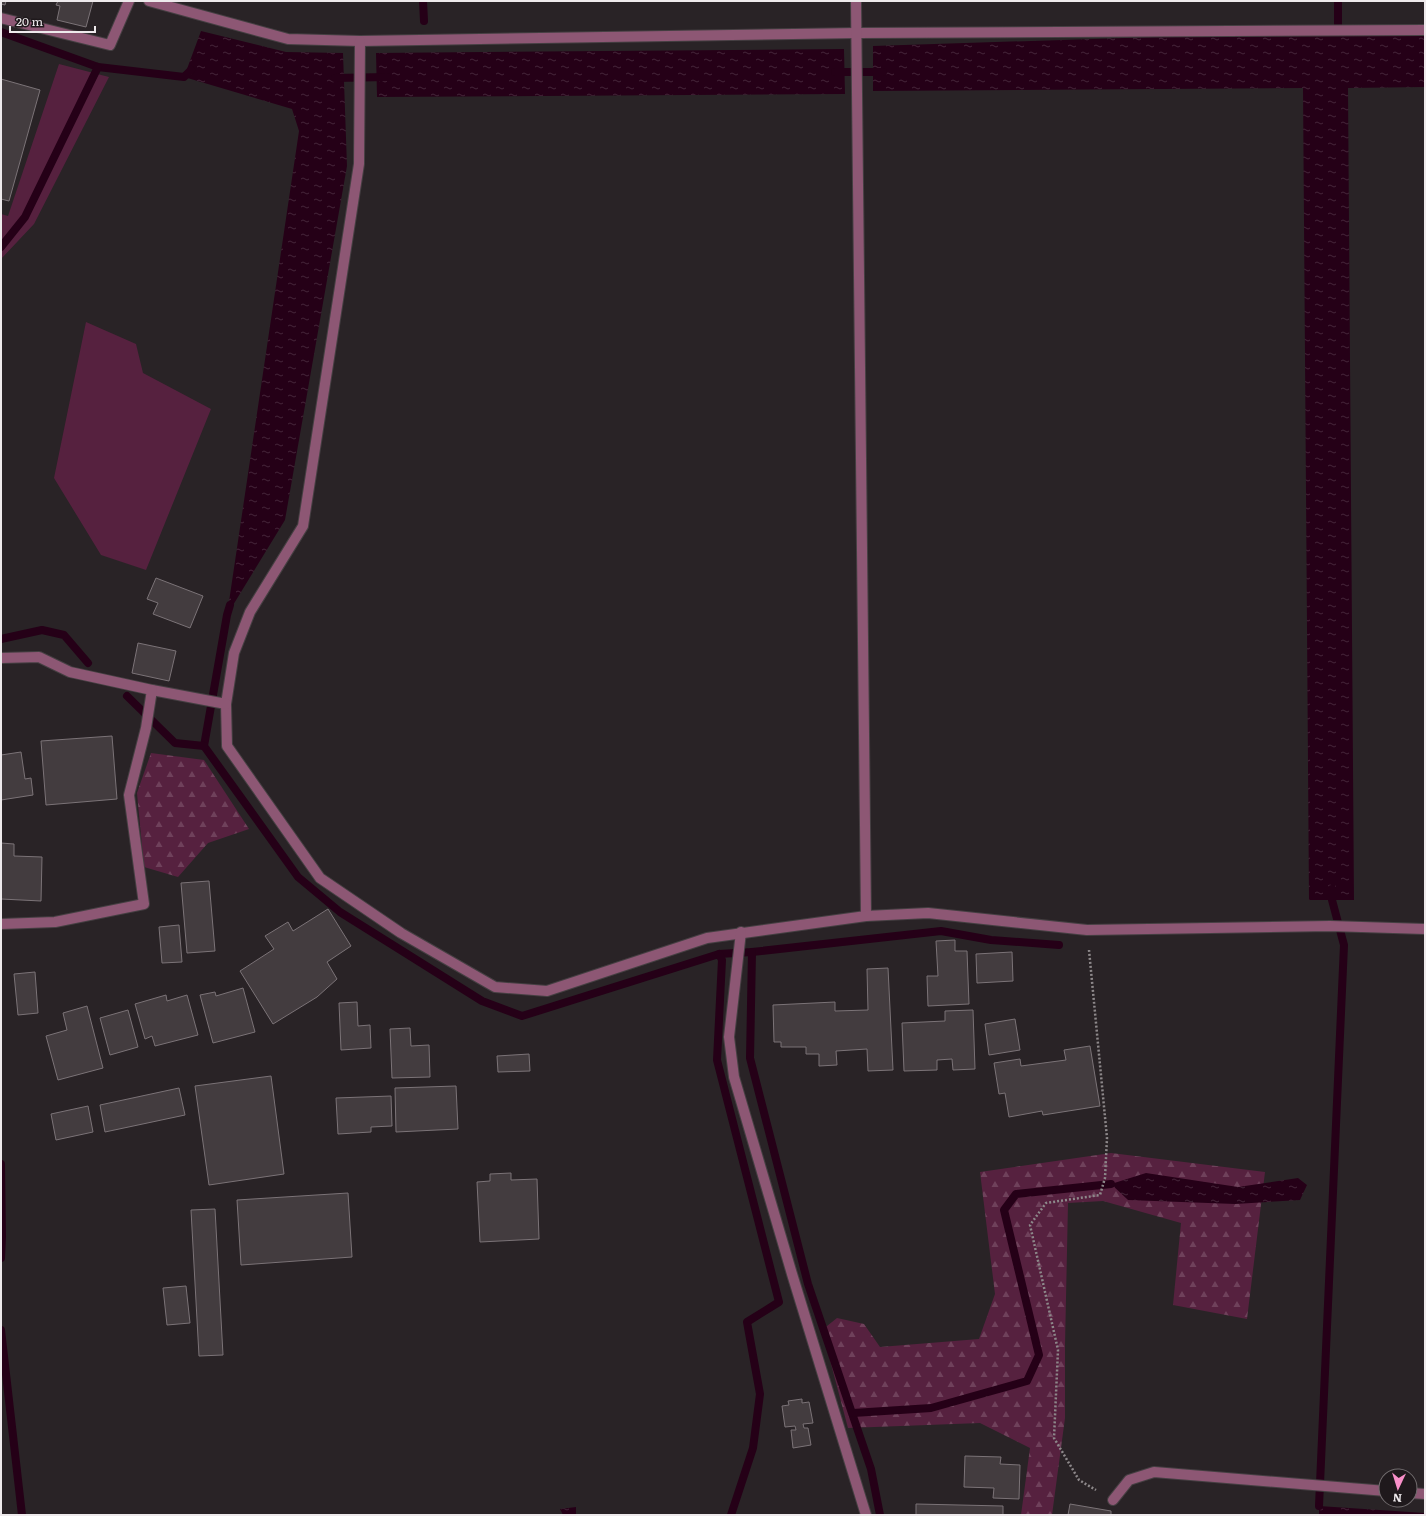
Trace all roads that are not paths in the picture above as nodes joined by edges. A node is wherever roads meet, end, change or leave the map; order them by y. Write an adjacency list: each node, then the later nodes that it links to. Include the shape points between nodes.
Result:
1 (129, 1): 4 (street, via 110,46)
2 (149, 1): 7 (street, via 288,39)
3 (856, 1): 6 (street)
4 (1, 18)
5 (1425, 30): 6 (street)
6 (857, 33): 7 (street); 11 (street)
7 (360, 41): 10 (street, via 359,164 303,526 250,612 234,653)
8 (1, 658): 9 (street, via 39,657 70,672)
9 (152, 690): 10 (street); 12 (street, via 146,728 129,795 144,904 55,922)
10 (226, 704): 14 (street, via 227,746 320,878 401,933 495,987 548,991 707,938)
11 (866, 916): 13 (street, via 928,914 1087,930 1330,926); 14 (street)
12 (1, 924)
13 (1425, 929)
14 (742, 932): 17 (street, via 729,1037 734,1077)
15 (1378, 1490): 16 (street, via 1154,1472 1130,1480)
16 (1113, 1500)
17 (866, 1515)

